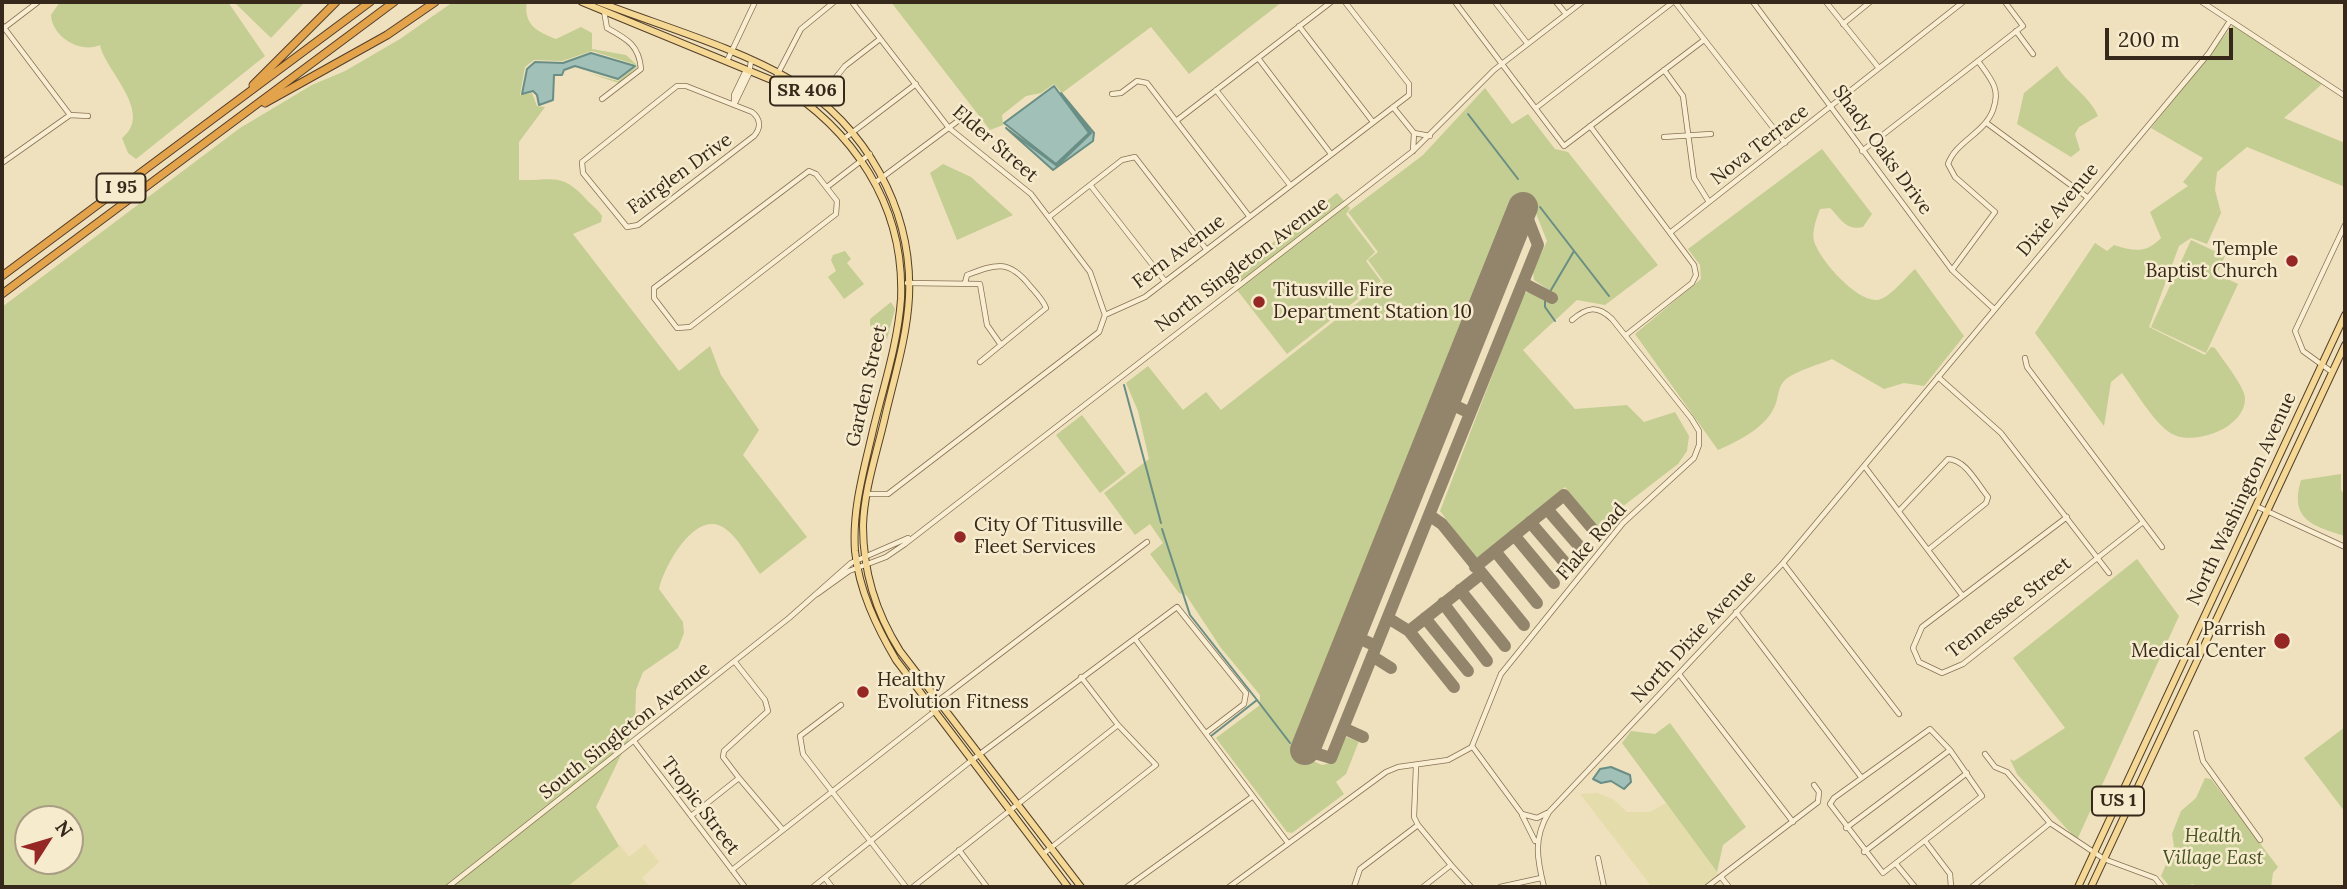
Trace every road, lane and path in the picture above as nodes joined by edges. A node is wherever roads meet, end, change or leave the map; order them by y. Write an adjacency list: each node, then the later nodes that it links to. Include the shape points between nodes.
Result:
1 (38, 2): 29 (street)
2 (335, 2): 49 (highway)
3 (370, 2): 49 (highway, I 95)
4 (394, 2): 60 (highway, I 95)
5 (435, 2): 60 (highway, via 387,36)
6 (582, 2): 24 (main road, Garden Street / SR 406)
7 (599, 2): 34 (main road, Garden Street / SR 406)
8 (755, 2): 34 (street)
9 (834, 2): 43 (street, via 801,29)
10 (852, 2): 31 (street, Elder Street)
11 (1331, 2): 28 (street)
12 (1345, 2): 55 (street, Fern Avenue, via 1409,84 1409,94)
13 (1455, 2): 39 (street)
14 (1495, 2): 33 (street)
15 (1556, 2): 25 (street)
16 (1582, 2): 25 (street, North Singleton Avenue)
17 (1674, 2): 32 (street); 56 (street)
18 (1753, 2): 54 (street, Shady Oaks Drive)
19 (1826, 2): 27 (street)
20 (1870, 2): 27 (street)
21 (1963, 2): 41 (street, Nova Terrace)
22 (2202, 2): 26 (street)
23 (2006, 4): 30 (street, via 2023,26)
24 (604, 10): 37 (main road, Garden Street / SR 406); 50 (street, via 607,28 632,43 640,54 641,69)
25 (1566, 14): 33 (street, North Singleton Avenue)
26 (2230, 21): 48 (street); 85 (street, Dixie Avenue, via 2209,53)
27 (1843, 23): 41 (street)
28 (1299, 26): 36 (street); 62 (street)
29 (3, 27): 58 (street)
30 (2016, 31): 35 (street); 38 (street)
31 (880, 39): 45 (street, Elder Street); 51 (street, via 845,66)
32 (1704, 40): 42 (street); 73 (street)
33 (1527, 43): 39 (street, North Singleton Avenue)
34 (730, 52): 37 (street); 40 (main road, Garden Street / SR 406)
35 (2033, 54)
36 (1258, 58): 46 (street); 77 (street)
37 (727, 61): 40 (main road, Garden Street / SR 406)
38 (1978, 61): 63 (street, via 1996,86); 75 (street)
39 (1503, 63): 56 (street); 69 (street, North Singleton Avenue)
40 (749, 65): 43 (main road, Garden Street / SR 406); 44 (main road, Garden Street / SR 406); 52 (street, Fairglen Drive)
41 (1878, 67): 54 (street, Nova Terrace)
42 (1664, 70): 64 (street); 70 (street, via 1683,96)
43 (778, 74): 44 (street); 51 (main road, Garden Street / SR 406)
44 (774, 81): 53 (main road, Garden Street / SR 406)
45 (916, 83): 65 (street, Elder Street); 66 (street)
46 (1216, 90): 61 (street); 82 (street)
47 (1112, 94): 61 (street, via 1137,81 1147,83)
48 (2345, 96)
49 (240, 99): 93 (highway, I 95)
50 (602, 99)
51 (818, 99): 53 (street); 66 (main road, Garden Street / SR 406)
52 (734, 104): 52 (street, Fairglen Drive, via 677,86 584,157 583,173 621,223 638,225 757,133 756,114)
53 (813, 106): 72 (main road, Garden Street / SR 406)
54 (1829, 106): 73 (street, Nova Terrace); 75 (street, Shady Oaks Drive)
55 (1393, 107): 62 (street, Fern Avenue); 67 (street)
56 (1536, 108): 64 (street, via 1564,146)
57 (971, 112): 65 (street)
58 (70, 115): 59 (street); 79 (street)
59 (88, 116)
60 (234, 121): 97 (highway, I 95)
61 (1176, 121): 88 (street)
62 (1373, 122): 77 (street, Fern Avenue)
63 (1988, 124): 85 (street); 92 (street, via 1952,153 1948,164 1955,177 1995,212)
64 (1590, 126): 90 (street)
65 (949, 128): 80 (street); 87 (street, Elder Street, via 1031,194)
66 (852, 132): 72 (street); 76 (main road, Garden Street / SR 406)
67 (1414, 133): 69 (street); 74 (street)
68 (1711, 134): 70 (street)
69 (1430, 136): 74 (street, North Singleton Avenue)
70 (1687, 136): 71 (street); 86 (street, via 1694,178)
71 (1664, 137)
72 (845, 138): 78 (main road, Garden Street / SR 406)
73 (1785, 143): 86 (street, Nova Terrace)
74 (1413, 151): 122 (street, North Singleton Avenue)
75 (1862, 151): 92 (street, Shady Oaks Drive)
76 (870, 154): 78 (street); 80 (main road, Garden Street / SR 406)
77 (1331, 154): 82 (street, Fern Avenue)
78 (863, 159): 81 (main road, Garden Street / SR 406); 84 (street)
79 (2, 163)
80 (883, 177): 81 (street); 95 (main road, Garden Street / SR 406, via 905,242)
81 (876, 182): 95 (main road, Garden Street / SR 406, via 898,246)
82 (1290, 185): 88 (street, Fern Avenue)
83 (1091, 186): 87 (street); 91 (street, via 1122,160 1135,157); 94 (street)
84 (827, 187): 84 (street, via 813,172 804,172 656,285 654,298 677,328 690,327 836,214 839,204)
85 (2087, 197): 98 (street, Dixie Avenue)
86 (1709, 202): 90 (street, Nova Terrace)
87 (1049, 216): 100 (street, Elder Street, via 1090,272)
88 (1249, 216): 91 (street, Fern Avenue)
89 (2345, 225): 107 (street, via 2295,331 2303,351)
90 (1671, 232): 102 (street, via 1696,275)
91 (1206, 249): 94 (street, Fern Avenue)
92 (1952, 270): 98 (street, Shady Oaks Drive)
93 (2, 276)
94 (1165, 281): 100 (street, Fern Avenue, via 1145,297)
95 (904, 283): 96 (street); 110 (main road, Garden Street / SR 406); 113 (main road, Garden Street / SR 406, via 905,326)
96 (965, 283): 103 (street, via 979,284 987,325); 103 (street, via 967,275 995,265 1007,267 1021,273 1046,305 1045,312)
97 (2, 294)
98 (1994, 309): 109 (street, Dixie Avenue)
99 (2345, 314): 107 (main road, North Washington Avenue / US 1)
100 (1105, 315): 116 (street, via 1099,332 888,494)
101 (1572, 320): 102 (street, Flake Road, via 1583,310 1601,309)
102 (1626, 335): 149 (street, Flake Road, via 1691,418 1699,432 1699,445 1688,467 1623,523 1501,674)
103 (1001, 345): 106 (street)
104 (2345, 345): 108 (main road, North Washington Avenue / US 1)
105 (2025, 358): 121 (street, via 2027,367)
106 (980, 362)
107 (2322, 365): 108 (street); 117 (main road, North Washington Avenue / US 1)
108 (2332, 372): 119 (main road, North Washington Avenue / US 1)
109 (1938, 377): 112 (street, Dixie Avenue); 120 (street, via 2001,433)
110 (881, 394): 111 (main road, Garden Street / SR 406); 113 (main road)
111 (877, 414): 114 (main road); 129 (main road, Garden Street / SR 406, via 855,516)
112 (1905, 416): 115 (street, North Dixie Avenue)
113 (885, 417): 114 (main road, Garden Street / SR 406)
114 (880, 438): 116 (main road, Garden Street / SR 406)
115 (1865, 467): 118 (street); 130 (street, North Dixie Avenue)
116 (868, 494): 127 (main road, Garden Street / SR 406)
117 (2256, 506): 119 (street); 143 (main road, North Washington Avenue / US 1)
118 (1899, 511): 126 (street); 126 (street, via 1948,459 1964,465 1988,497)
119 (2267, 511): 125 (street); 144 (main road, North Washington Avenue / US 1)
120 (2067, 517): 128 (street); 133 (street)
121 (2143, 522): 124 (street); 128 (street, Tennessee Street)
122 (908, 538): 127 (street, North Singleton Avenue); 131 (street, North Singleton Avenue, via 886,557)
123 (1147, 542): 139 (street)
124 (2162, 547)
125 (2345, 547)
126 (1928, 550): 133 (street)
127 (865, 556): 129 (street, North Singleton Avenue); 131 (main road, Garden Street / SR 406)
128 (2097, 557): 132 (street); 133 (street, Tennessee Street, via 1942,673 1919,662 1913,648 1922,626)
129 (857, 563): 131 (street, South Singleton Avenue); 136 (street, South Singleton Avenue, via 838,572); 141 (main road, Garden Street / SR 406, via 880,632)
130 (1783, 563): 134 (street, North Dixie Avenue); 142 (street)
131 (866, 565): 139 (main road, Garden Street / SR 406, via 887,631)
132 (2109, 573)
133 (1962, 595)
134 (1735, 612): 137 (street, North Dixie Avenue); 156 (street)
135 (1135, 639): 138 (street); 146 (street); 146 (street, via 1177,607 1246,693 1247,699)
136 (735, 662): 148 (street, South Singleton Avenue); 157 (street, via 768,706 765,715 724,751 723,757)
137 (1679, 674): 163 (street, North Dixie Avenue); 166 (street)
138 (1081, 677): 145 (street); 152 (street)
139 (938, 701): 141 (street); 152 (main road, Garden Street / SR 406)
140 (841, 705): 159 (street, via 800,736 803,754)
141 (935, 710): 153 (main road, Garden Street / SR 406); 159 (street)
142 (1899, 714)
143 (2158, 715): 144 (main road); 179 (main road, North Washington Avenue / US 1)
144 (2169, 721): 182 (main road, North Washington Avenue / US 1)
145 (1118, 725): 161 (street); 175 (street, via 1156,765)
146 (1206, 733): 160 (street)
147 (2196, 733): 171 (street, via 2203,761)
148 (634, 741): 165 (street, Tropic Street); 190 (street, South Singleton Avenue)
149 (1472, 746): 154 (street, via 1448,760); 164 (street)
150 (1950, 750): 155 (street); 156 (street, via 1930,729); 169 (street)
151 (1985, 754): 167 (street, via 1995,767 2007,772)
152 (979, 755): 153 (street); 161 (main road, Garden Street / SR 406)
153 (972, 760): 162 (main road, Garden Street / SR 406); 172 (street)
154 (1416, 766): 168 (street, via 1414,817); 174 (street, via 1386,772)
155 (1967, 773): 173 (street, via 1982,796); 178 (street)
156 (1861, 777): 169 (street, via 1830,804)
157 (739, 778): 165 (street); 170 (street)
158 (1814, 785): 166 (street, via 1818,802)
159 (832, 791): 170 (street); 172 (street)
160 (1252, 797): 174 (street); 199 (street)
161 (1017, 803): 162 (street); 175 (main road, Garden Street / SR 406)
162 (1010, 810): 176 (street); 180 (main road, Garden Street / SR 406)
163 (1549, 812): 164 (street, via 1537,818); 177 (street, North Dixie Avenue)
164 (1521, 814): 177 (street, via 1532,830)
165 (691, 816): 185 (street, Tropic Street)
166 (1793, 822): 186 (street)
167 (2050, 823): 179 (street); 211 (street)
168 (1418, 825): 184 (street); 201 (street, via 1360,869)
169 (1846, 828): 178 (street)
170 (783, 830): 185 (street)
171 (2260, 840)
172 (870, 841): 187 (street); 194 (street)
173 (1925, 841): 183 (street); 210 (street, via 1950,874)
174 (1288, 843): 200 (street)
175 (1051, 848): 180 (street); 189 (main road, Garden Street / SR 406)
176 (959, 850): 195 (street); 196 (street)
177 (1536, 850): 188 (street, North Dixie Avenue)
178 (1864, 852): 183 (street, via 1883,873)
179 (2094, 852): 182 (street); 212 (main road, North Washington Avenue / US 1)
180 (1043, 854): 197 (main road, Garden Street / SR 406)
181 (1598, 858): 206 (street)
182 (2104, 859): 213 (main road, North Washington Avenue / US 1); 214 (street, via 2155,878)
183 (1896, 864): 209 (street)
184 (1451, 865): 202 (street); 203 (street)
185 (732, 870): 191 (street, Tropic Street)
186 (1721, 877): 207 (street); 208 (street)
187 (825, 878): 192 (street); 193 (street)
188 (1541, 878): 204 (street); 205 (street, North Dixie Avenue)
189 (1076, 880): 197 (street); 198 (main road, Garden Street / SR 406)
190 (448, 887)
191 (745, 887)
192 (813, 887)
193 (832, 887)
194 (906, 887)
195 (913, 887)
196 (987, 887)
197 (1067, 887)
198 (1081, 887)
199 (1127, 887)
200 (1229, 887)
201 (1354, 887)
202 (1423, 887)
203 (1471, 887)
204 (1500, 887)
205 (1544, 887)
206 (1604, 887)
207 (1707, 887)
208 (1729, 887)
209 (1915, 887)
210 (1951, 887)
211 (1972, 887)
212 (2078, 887)
213 (2091, 887)
214 (2162, 887)

